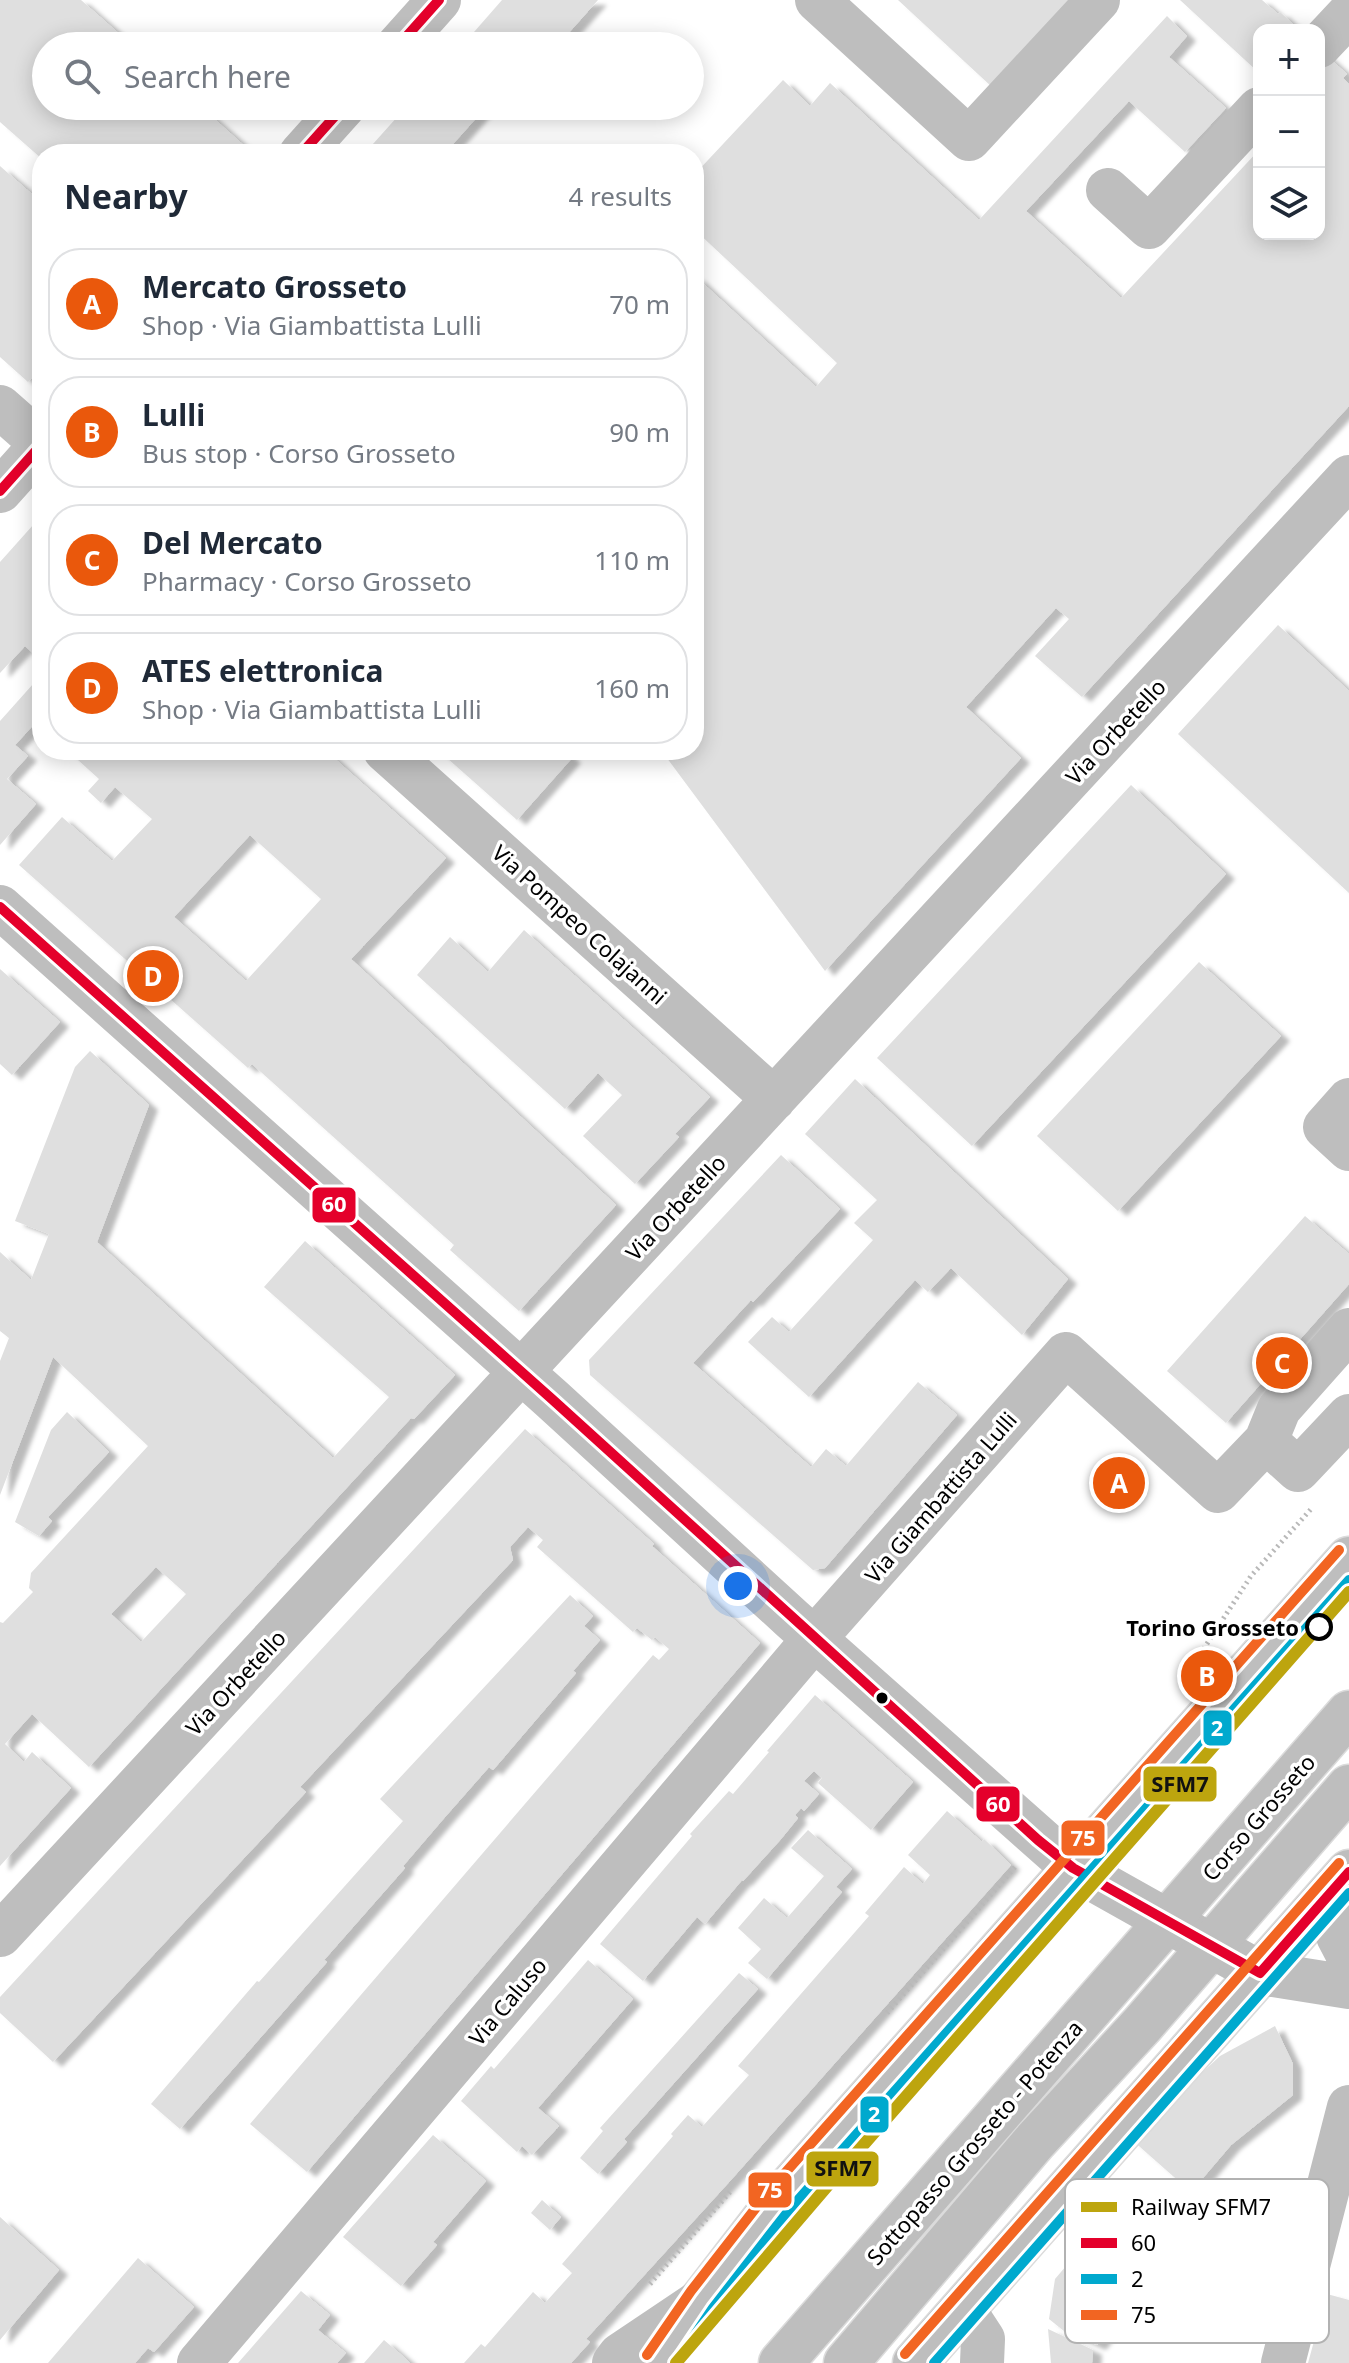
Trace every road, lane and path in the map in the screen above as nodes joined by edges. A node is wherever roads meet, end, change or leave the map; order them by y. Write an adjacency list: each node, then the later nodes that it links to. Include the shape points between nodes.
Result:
1 (439, 0): 4 (street)
2 (817, 0): 3 (street, via 969,139)
3 (1098, 0)
4 (410, 32)
5 (1253, 115): 8 (street, via 1149,227)
6 (331, 120): 7 (street)
7 (310, 144)
8 (1108, 190)
9 (0, 407): 10 (street)
10 (32, 435)
11 (32, 455): 13 (street)
12 (1349, 477): 16 (street, Via Orbetello)
13 (0, 491)
14 (396, 760): 16 (street, Via Pompeo Colajanni)
15 (0, 907): 20 (street)
16 (774, 1099): 20 (street, Via Orbetello)
17 (1349, 1100): 18 (street, via 1325,1127)
18 (1349, 1149)
19 (1349, 1330): 22 (street, via 1279,1409)
20 (522, 1372): 25 (street); 32 (street, Via Orbetello)
21 (1349, 1416): 22 (street, via 1298,1470)
22 (1266, 1441): 25 (street, Via Giambattista Lulli, via 1218,1491 1066,1354)
23 (1313, 1507): 26 (path, via 1251,1576)
24 (1349, 1559): 29 (street)
25 (814, 1639): 29 (street); 44 (street, Via Caluso)
26 (1181, 1685)
27 (1349, 1713): 31 (street, Corso Grosseto)
28 (1349, 1787): 33 (street)
29 (1073, 1868): 31 (street); 41 (street, via 779,2200)
30 (1337, 1885): 34 (street, via 1338,1936); 35 (street)
31 (1167, 1921): 33 (street); 47 (street, Sottopasso Grosseto - Potenza)
32 (0, 1935)
33 (1211, 1945): 35 (street); 48 (street, Sottopasso Grosseto - Potenza)
34 (1349, 1957)
35 (1260, 1973): 36 (street); 38 (street)
36 (1349, 1987)
37 (1349, 2107): 39 (street)
38 (1079, 2179)
39 (1329, 2185)
40 (1065, 2195): 42 (street)
41 (702, 2300): 45 (street); 46 (street)
42 (964, 2310): 49 (street); 50 (street, via 983,2339)
43 (1288, 2343): 51 (street)
44 (199, 2363)
45 (614, 2363)
46 (659, 2363)
47 (781, 2363)
48 (846, 2363)
49 (915, 2363)
50 (982, 2363)
51 (1283, 2363)

